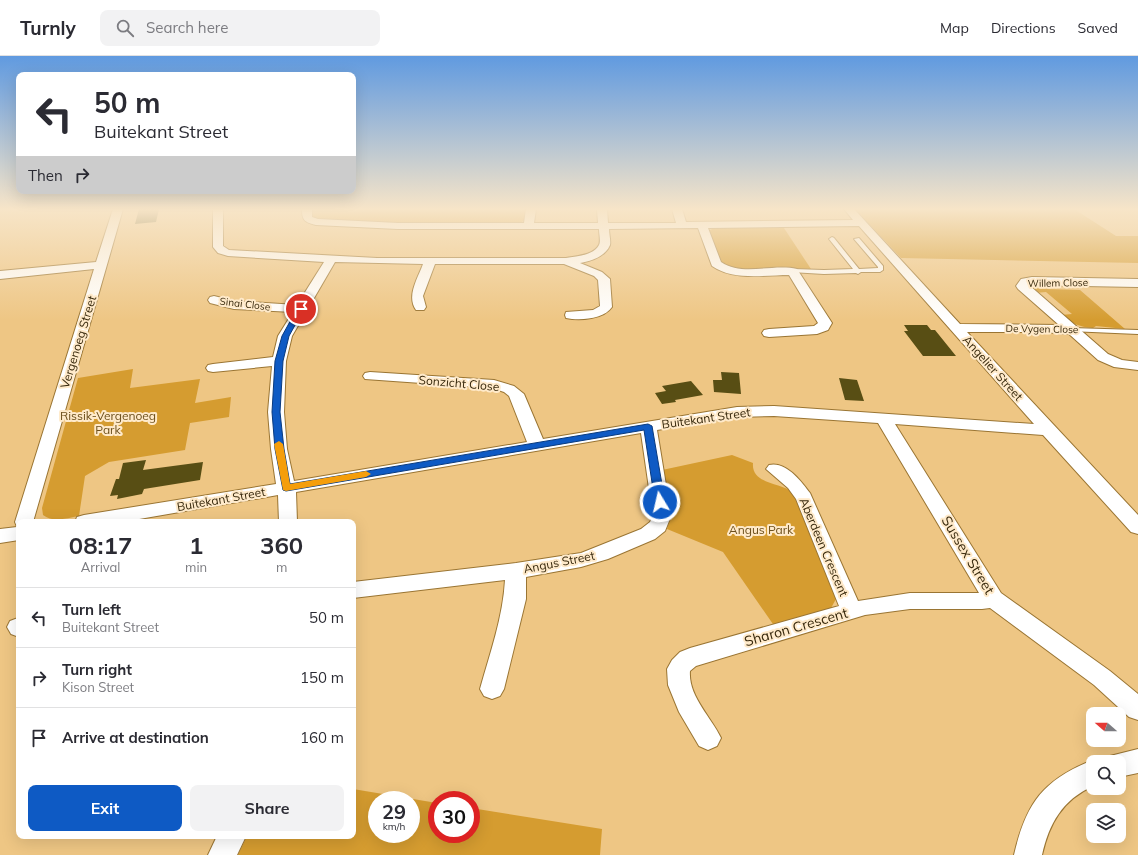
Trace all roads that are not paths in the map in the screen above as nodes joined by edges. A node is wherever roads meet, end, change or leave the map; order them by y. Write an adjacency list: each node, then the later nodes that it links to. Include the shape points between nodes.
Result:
1 (107, 246): 11 (street, Vergenoeg Street)
2 (218, 246): 8 (street, via 225,252 237,254)
3 (604, 246): 9 (street, via 589,257)
4 (709, 246): 12 (street, via 720,268 732,271)
5 (838, 246): 13 (lane)
6 (863, 246): 13 (lane, via 881,268 874,272)
7 (883, 246): 20 (street, Angelier Street)
8 (331, 259): 10 (street); 18 (street)
9 (566, 261): 10 (street); 19 (street, via 604,280 604,310 598,313)
10 (430, 262): 17 (street, via 417,296)
11 (101, 265): 14 (street); 34 (street, Vergenoeg Street)
12 (793, 271): 13 (lane); 23 (street, via 824,325 812,331)
13 (858, 272)
14 (0, 275)
15 (1138, 283): 21 (street, Willem Close, via 1023,283 1024,289)
16 (214, 300): 18 (street, Sinai Close, via 234,305)
17 (420, 307)
18 (301, 309): 24 (street, via 285,336)
19 (571, 315)
20 (957, 328): 21 (street, De Vygen Close); 30 (street, Angelier Street)
21 (1070, 330): 22 (lane, De Vygen Close); 25 (street, via 1103,358 1119,364)
22 (1138, 332)
23 (769, 333)
24 (279, 361): 26 (street); 33 (street, via 276,412)
25 (1138, 366)
26 (213, 368)
27 (370, 376): 31 (street, Sonzicht Close, via 494,384 504,387 516,394)
28 (884, 419): 29 (street, Buitekant Street, via 748,411); 30 (street, Buitekant Street); 42 (street, Sussex Street)
29 (648, 426): 31 (street, Buitekant Street); 40 (street, Angus Street, via 662,516 654,531 591,557)
30 (1048, 430): 37 (street, Angelier Street)
31 (537, 444): 33 (street, Buitekant Street)
32 (775, 469): 43 (street, Aberdeen Crescent, via 794,484 804,497)
33 (286, 488): 35 (street, Buitekant Street); 36 (street)
34 (25, 519)
35 (102, 519)
36 (288, 519)
37 (1138, 527)
38 (16, 533): 39 (street)
39 (0, 536)
40 (516, 571): 41 (street, Angus Street); 44 (street, via 514,606)
41 (356, 590)
42 (994, 599): 43 (street, Sharon Crescent, via 910,601 880,604); 45 (street, Sussex Street, via 1102,678)
43 (852, 611): 46 (street, Sharon Crescent, via 690,658 683,663 678,677 683,694)
44 (492, 689)
45 (1138, 709)
46 (708, 738)
47 (1138, 761): 48 (street)
48 (1126, 764)
49 (1086, 775): 52 (street, via 1066,786 1052,799 1035,826)
50 (230, 839): 51 (street)
51 (222, 855)
52 (1028, 855)

